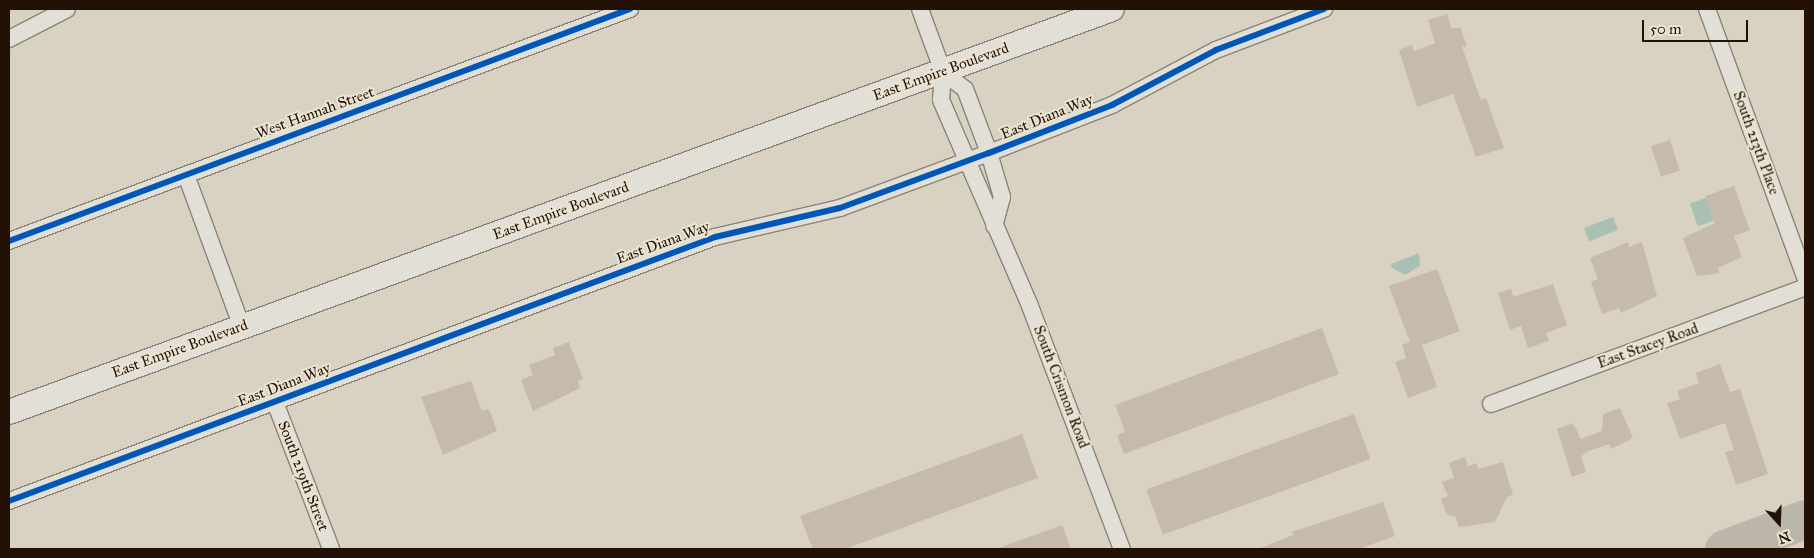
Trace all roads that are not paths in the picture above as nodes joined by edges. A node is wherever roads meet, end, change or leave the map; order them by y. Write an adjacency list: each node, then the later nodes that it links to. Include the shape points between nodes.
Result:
1 (67, 9): 7 (street)
2 (630, 9): 11 (street, West Hannah Street)
3 (920, 9): 8 (street)
4 (1112, 9): 8 (street, East Empire Boulevard)
5 (1324, 9): 9 (street, East Diana Way, via 1216,50 1103,109)
6 (1707, 9): 14 (street, South 213th Place)
7 (9, 39)
8 (943, 72): 9 (street, via 965,89); 10 (street, South Crismon Road, via 941,100); 16 (street, East Empire Boulevard)
9 (989, 153): 10 (street, East Diana Way); 12 (street, via 1002,197)
10 (966, 162): 12 (street, South Crismon Road); 17 (street, East Diana Way, via 840,208 715,237)
11 (186, 175): 13 (street, West Hannah Street); 16 (street)
12 (994, 226): 22 (street, South Crismon Road, via 1030,306)
13 (9, 241)
14 (1805, 277)
15 (1805, 287): 18 (street, East Stacey Road)
16 (242, 327): 19 (street, East Empire Boulevard)
17 (275, 402): 20 (street, East Diana Way); 21 (street, South 219th Street)
18 (1491, 404)
19 (9, 412)
20 (9, 501)
21 (331, 549)
22 (1122, 549)

